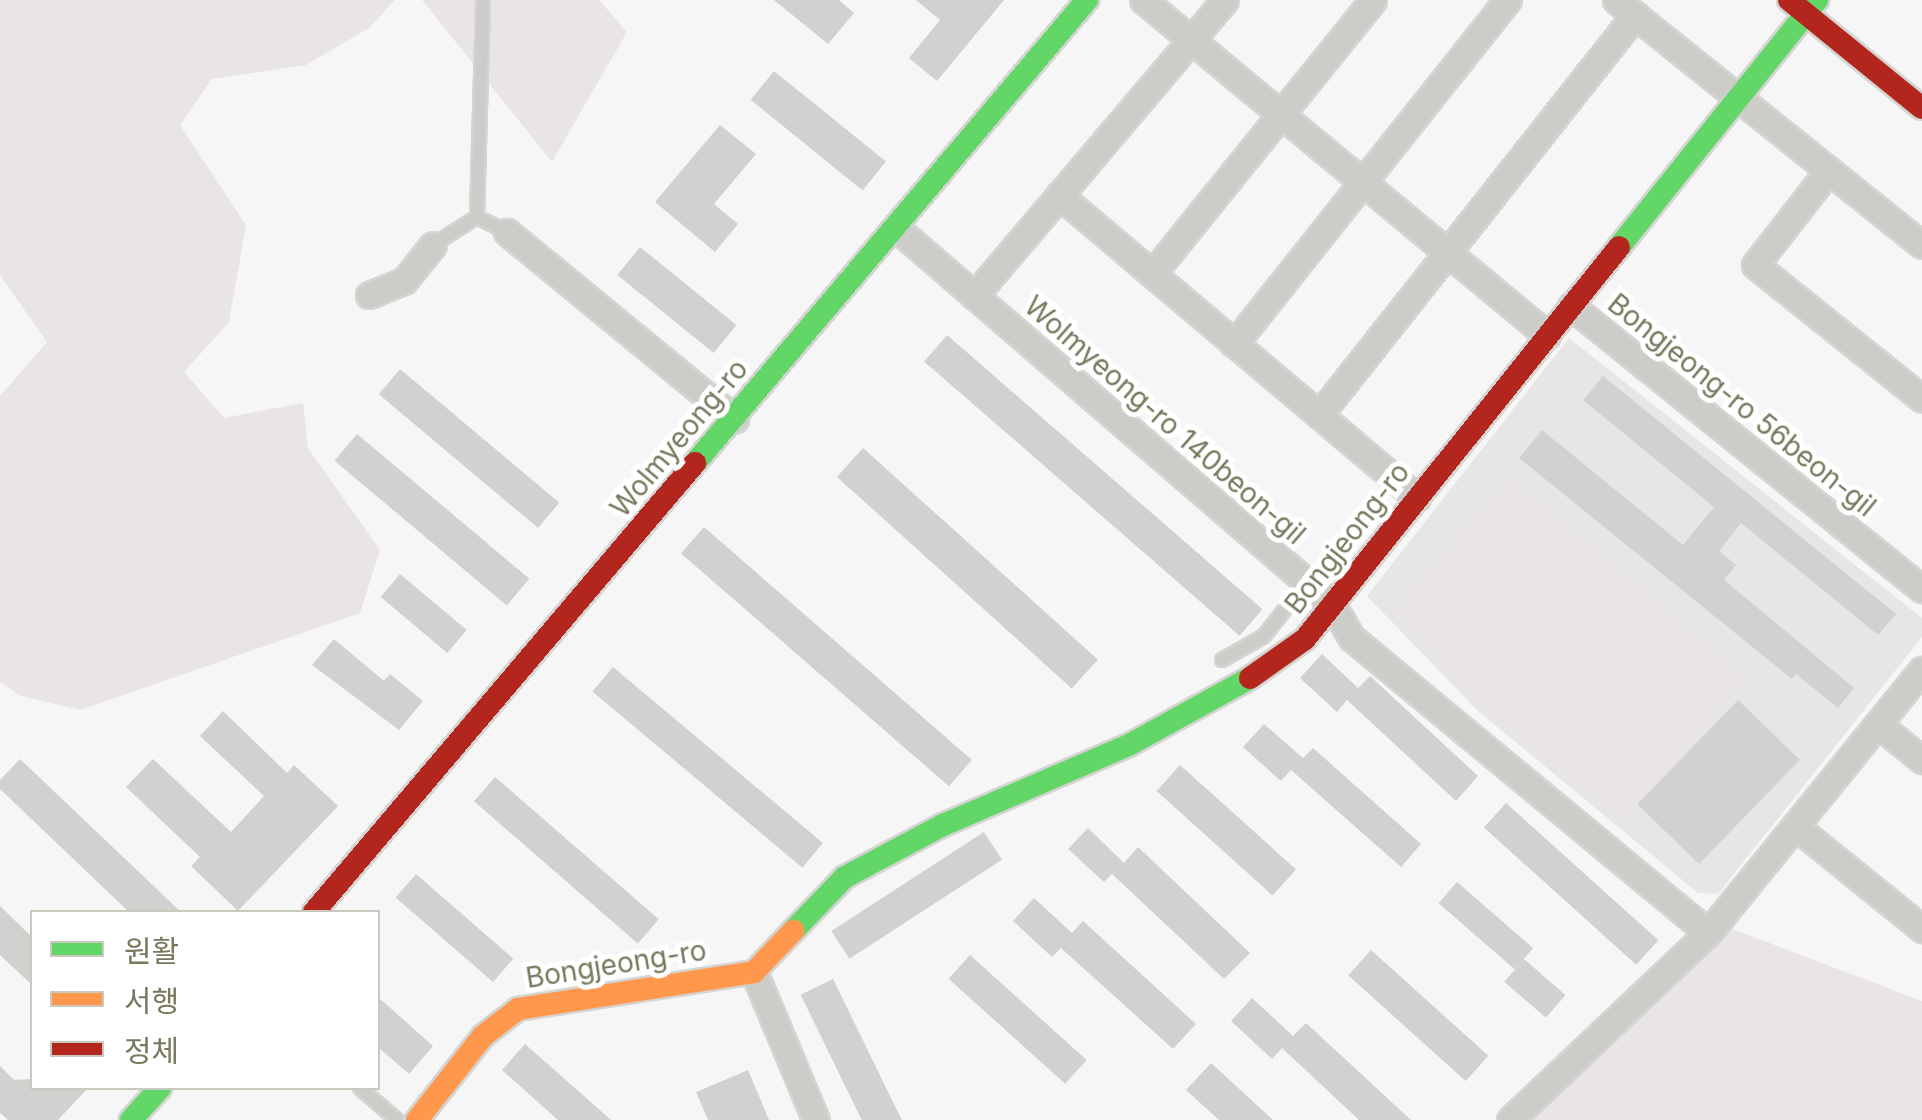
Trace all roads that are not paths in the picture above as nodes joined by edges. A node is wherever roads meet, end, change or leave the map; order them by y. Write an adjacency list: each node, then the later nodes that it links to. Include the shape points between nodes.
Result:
1 (482, 0): 16 (lane)
2 (1087, 0): 17 (street, Wolmyeong-ro)
3 (1143, 0): 9 (street)
4 (1225, 0): 9 (street)
5 (1508, 0): 14 (street)
6 (1804, 5): 10 (street, Bongjeong-ro); 11 (street)
7 (1367, 7): 12 (street)
8 (1625, 8): 10 (street); 21 (street, via 1530,148)
9 (1192, 40): 12 (street); 15 (street)
10 (1737, 97): 13 (street); 25 (street, Bongjeong-ro)
11 (1922, 108)
12 (1282, 115): 14 (street); 22 (street)
13 (1829, 170): 20 (street); 28 (street, via 1755,265)
14 (1363, 182): 21 (street); 27 (street)
15 (1059, 196): 22 (street); 24 (street)
16 (476, 217): 18 (lane); 19 (lane)
17 (896, 228): 24 (street, Wolmyeong-ro 140beon-gil); 30 (street, Wolmyeong-ro)
18 (507, 232): 30 (street)
19 (433, 245): 23 (street, via 404,281)
20 (1922, 245)
21 (1448, 252): 26 (street); 29 (street)
22 (1152, 274): 27 (street)
23 (370, 294)
24 (974, 296): 34 (street, Wolmyeong-ro 140beon-gil)
25 (1570, 306): 26 (street, Bongjeong-ro); 32 (street, Bongjeong-ro 56beon-gil)
26 (1547, 335): 31 (street, Bongjeong-ro)
27 (1234, 344): 29 (street)
28 (1922, 400)
29 (1318, 416): 31 (street)
30 (735, 419): 40 (street, Wolmyeong-ro)
31 (1417, 498): 34 (street, Bongjeong-ro)
32 (1922, 590)
33 (1292, 599): 35 (lane, via 1264,636)
34 (1332, 604): 42 (street, Wolmyeong-ro 140beon-gil, via 1352,638); 43 (street, Bongjeong-ro, via 1305,639 1239,685 1129,746 944,825 845,877)
35 (1222, 660)
36 (1922, 670): 37 (street)
37 (1878, 724): 38 (street); 39 (street)
38 (1922, 760)
39 (1795, 826): 41 (street); 42 (street)
40 (316, 910)
41 (1922, 928)
42 (1708, 933): 50 (street)
43 (754, 972): 48 (street, Bongjeong-ro, via 518,1009 484,1036); 49 (street)
44 (158, 1090): 46 (street)
45 (362, 1090): 47 (lane)
46 (131, 1120)
47 (398, 1120)
48 (417, 1120)
49 (816, 1120)
50 (1510, 1120)

